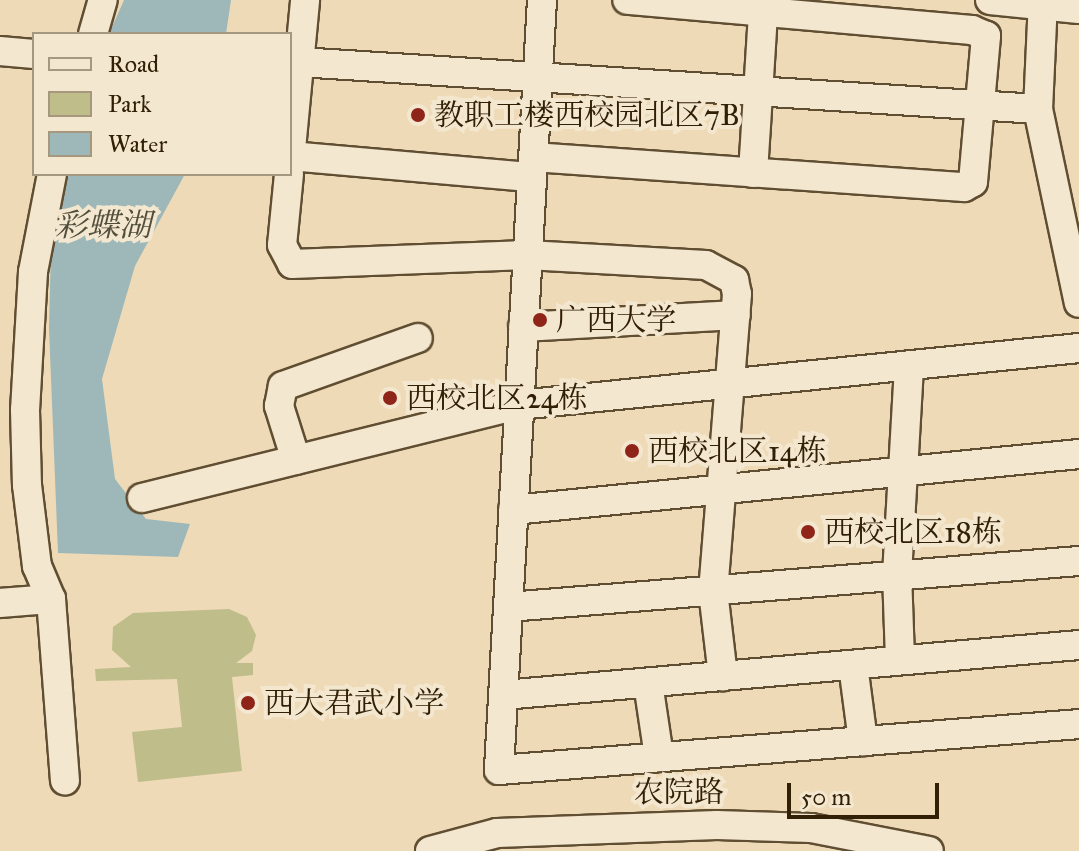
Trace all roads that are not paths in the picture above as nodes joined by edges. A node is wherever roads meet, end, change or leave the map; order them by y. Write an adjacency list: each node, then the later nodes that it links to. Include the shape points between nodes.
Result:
1 (103, 0): 9 (street)
2 (305, 0): 12 (street)
3 (542, 0): 13 (street)
4 (627, 0): 7 (street)
5 (990, 0): 6 (street)
6 (1042, 2): 8 (street); 16 (street)
7 (763, 6): 14 (street); 15 (street, via 986,36)
8 (1079, 9)
9 (94, 32)
10 (0, 51): 11 (street)
11 (32, 54)
12 (299, 62): 13 (street); 17 (street)
13 (537, 77): 14 (street); 19 (street)
14 (758, 91): 15 (street); 20 (street)
15 (982, 106): 16 (street); 20 (street, via 976,172 964,187)
16 (1038, 109): 24 (street)
17 (292, 137)
18 (292, 158): 19 (street)
19 (532, 167): 20 (street); 23 (street)
20 (753, 173)
21 (52, 176): 41 (street, via 33,272 25,410 37,566)
22 (289, 176): 23 (street, via 282,245 292,264)
23 (527, 255): 25 (street, via 706,265 734,280); 26 (street)
24 (1079, 303)
25 (736, 315): 26 (street); 30 (street)
26 (523, 327): 31 (street)
27 (418, 338): 33 (street, via 283,386 279,406)
28 (1079, 348): 29 (street)
29 (909, 365): 30 (street); 34 (street)
30 (729, 385): 31 (street); 35 (street)
31 (519, 405): 33 (street); 37 (street)
32 (1079, 454): 34 (street)
33 (296, 460): 36 (street)
34 (900, 473): 35 (street); 39 (street)
35 (722, 489): 37 (street); 40 (street)
36 (142, 498)
37 (513, 510): 43 (street)
38 (1079, 561): 39 (street)
39 (897, 575): 40 (street); 45 (street)
40 (713, 591): 43 (street); 47 (street)
41 (51, 599): 42 (street); 53 (street)
42 (0, 603)
43 (508, 607): 49 (street)
44 (1079, 645): 45 (street)
45 (900, 659): 46 (street)
46 (853, 665): 47 (street); 51 (street)
47 (723, 676): 48 (street)
48 (648, 683): 49 (street); 52 (street)
49 (503, 695): 52 (street, via 499,770)
50 (1079, 724): 51 (street)
51 (863, 741): 52 (street)
52 (659, 757)
53 (65, 780)
54 (430, 851): 55 (street, 农院路, via 497,833 717,825 811,828)
55 (929, 851)

